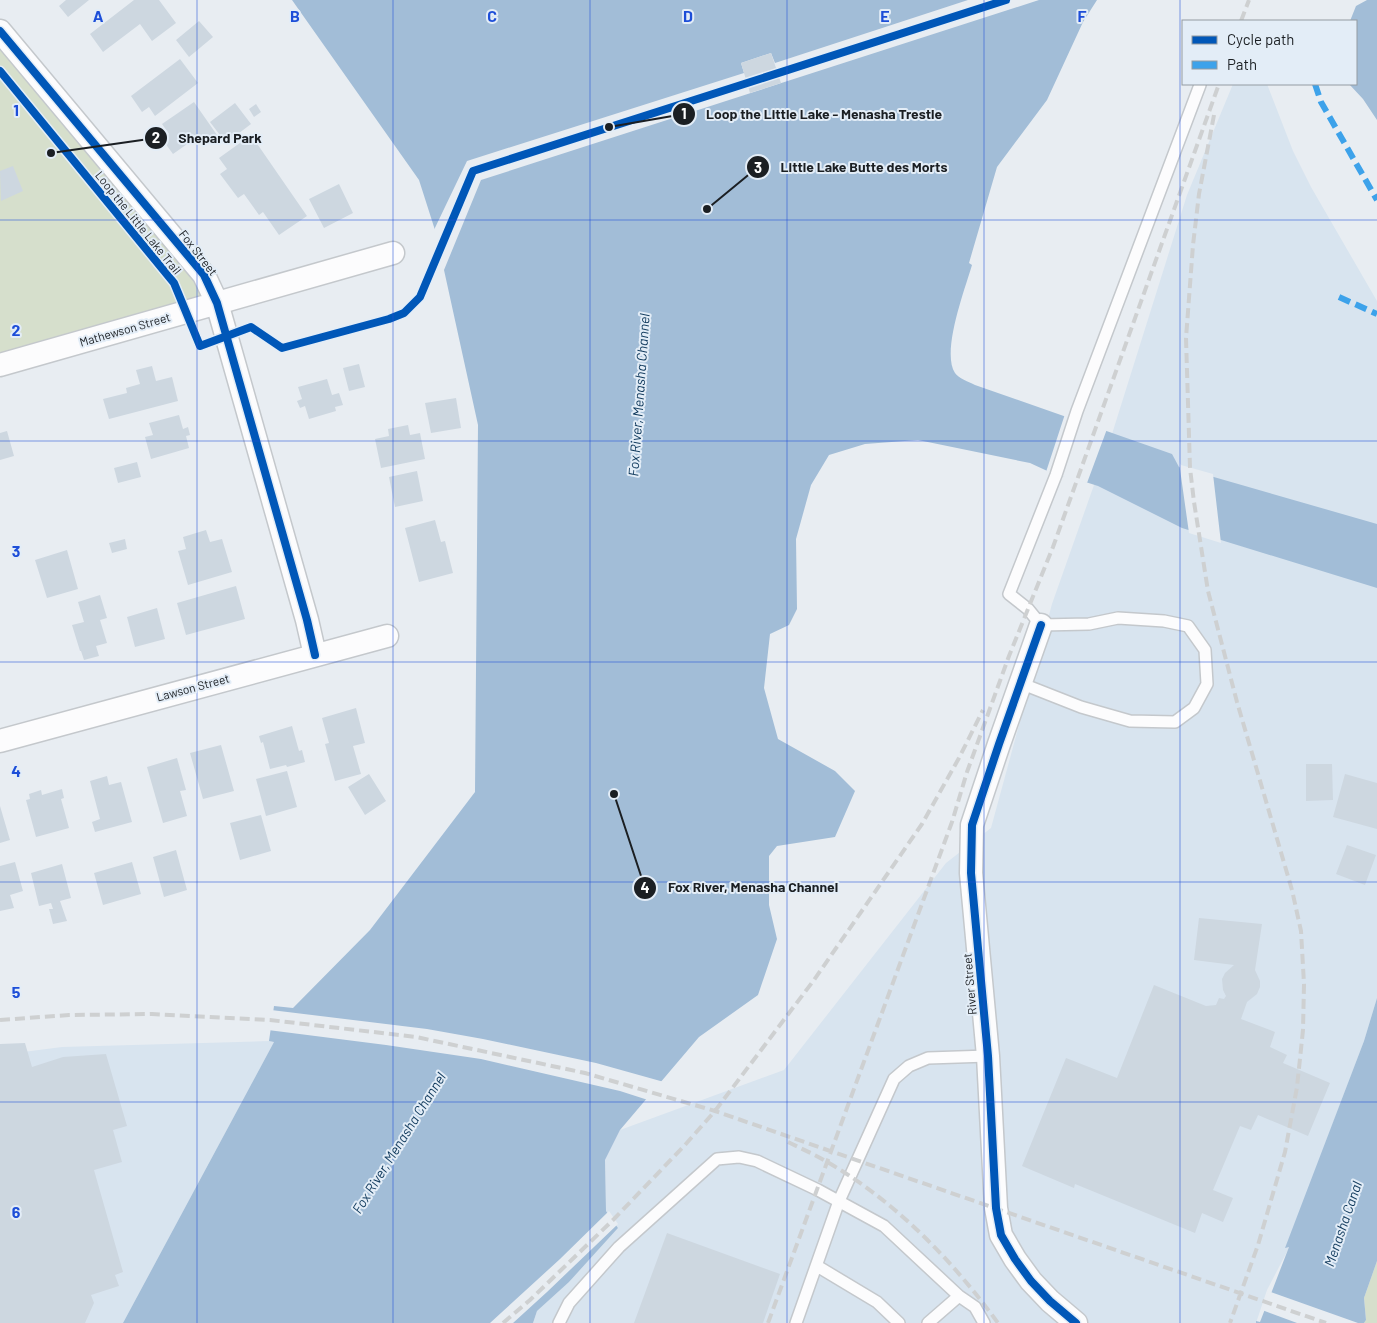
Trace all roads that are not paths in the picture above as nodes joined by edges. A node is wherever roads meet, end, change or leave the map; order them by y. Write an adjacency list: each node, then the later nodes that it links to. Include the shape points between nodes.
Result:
1 (0, 31): 4 (street, Fox Street, via 204,276)
2 (1200, 85): 6 (lane, via 1009,594)
3 (393, 253): 4 (street, Mathewson Street)
4 (217, 304): 5 (street, Mathewson Street); 8 (street, Fox Street)
5 (0, 365)
6 (1041, 625): 9 (street, River Street); 9 (lane, via 1090,624 1118,618 1188,626 1205,650 1207,684 1194,708 1175,722 1155,722 1130,721)
7 (387, 636): 8 (street, Lawson Street)
8 (315, 655): 10 (street, Lawson Street)
9 (1020, 683): 11 (street, River Street, via 972,825 971,873)
10 (0, 741)
11 (988, 1056): 12 (lane, via 928,1058 909,1066 894,1079); 20 (street, River Street, via 996,1208 1001,1234 1031,1281)
12 (839, 1201): 13 (lane); 14 (lane, via 884,1226); 15 (lane, via 757,1161 739,1157 717,1159 619,1247 569,1303)
13 (817, 1266): 16 (lane); 17 (lane, via 877,1302)
14 (959, 1296): 18 (lane); 19 (lane, via 975,1308)
15 (558, 1323)
16 (796, 1323)
17 (899, 1323)
18 (928, 1323)
19 (984, 1323)
20 (1076, 1323)

